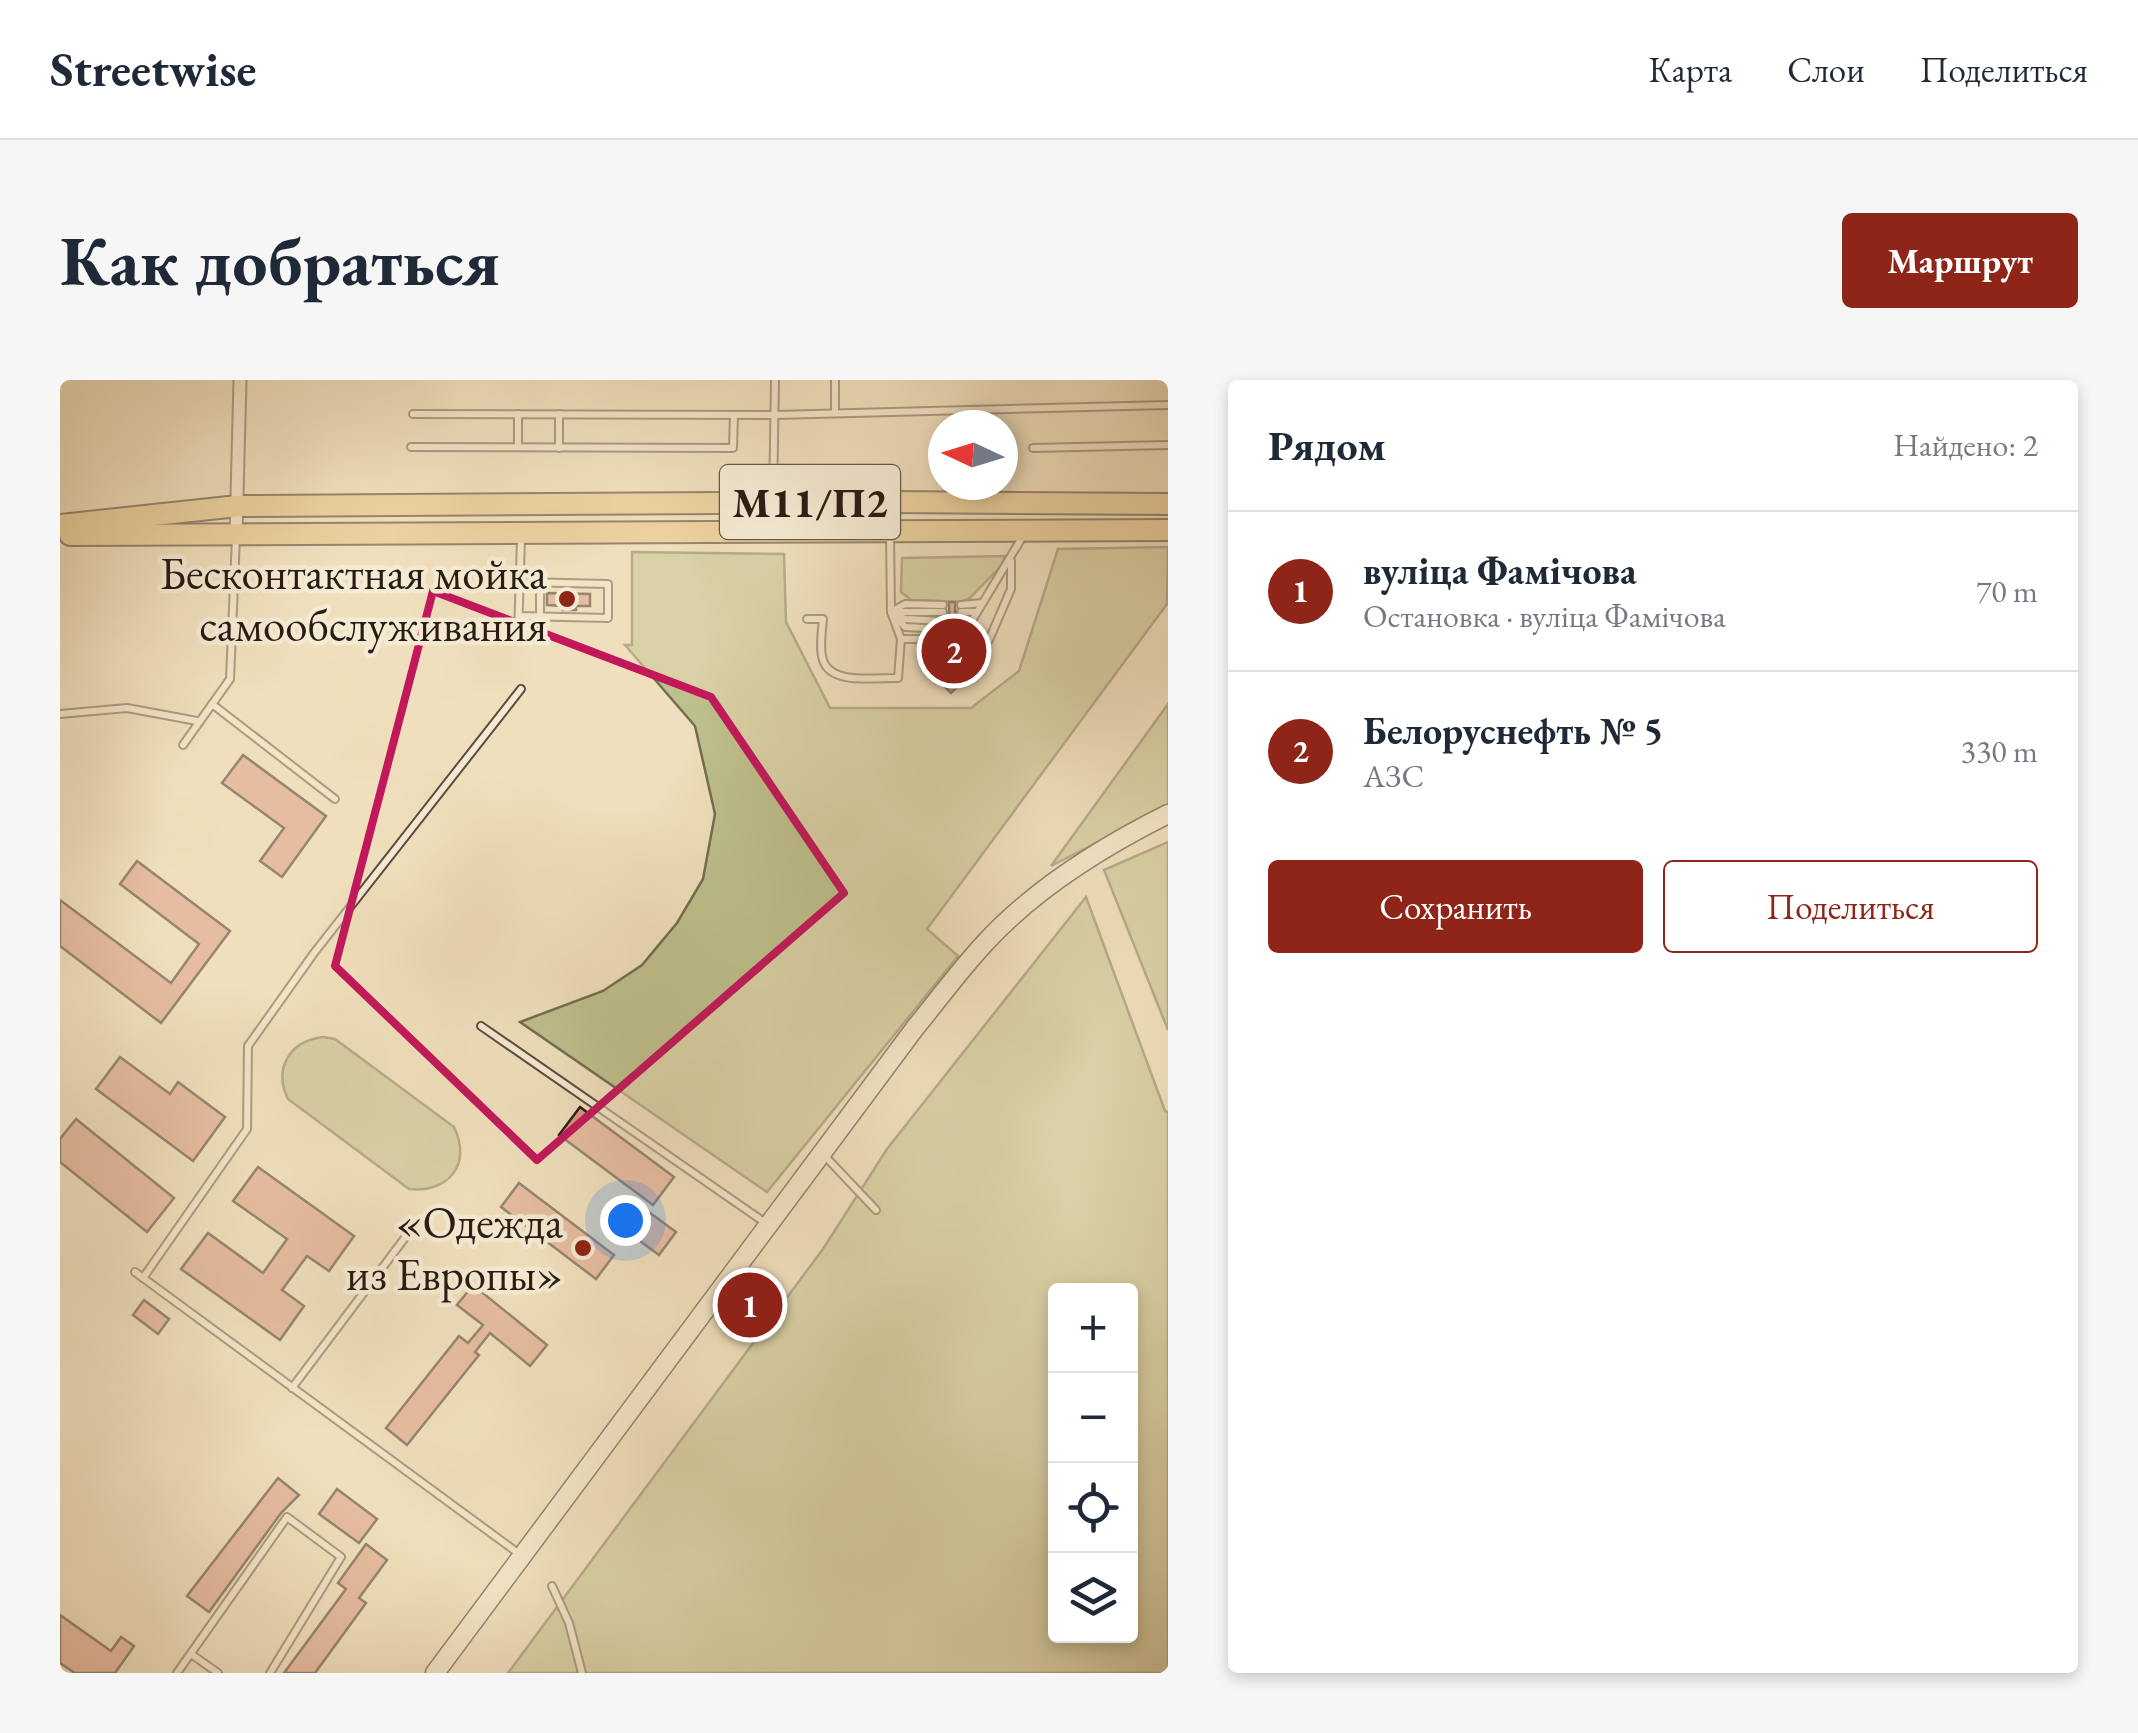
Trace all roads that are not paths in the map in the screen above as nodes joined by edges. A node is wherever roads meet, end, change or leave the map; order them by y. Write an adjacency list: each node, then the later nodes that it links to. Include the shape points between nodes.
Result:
1 (240, 380): 18 (street)
2 (774, 380): 10 (lane)
3 (835, 380): 5 (lane)
4 (1168, 406): 5 (lane)
5 (836, 413): 10 (lane)
6 (413, 414): 7 (lane)
7 (518, 414): 8 (lane); 13 (lane)
8 (559, 414): 9 (lane); 14 (lane)
9 (734, 415): 10 (lane); 14 (lane, via 734,448)
10 (775, 415): 16 (lane)
11 (1168, 445): 15 (lane)
12 (412, 447): 13 (lane)
13 (518, 447): 14 (lane)
14 (559, 448)
15 (1033, 448)
16 (773, 502): 17 (highway, М11/П2); 18 (highway, М11/П2)
17 (1168, 504)
18 (238, 506): 19 (highway, М11/П2); 25 (street)
19 (60, 525)
20 (890, 530): 21 (highway, М11/П2); 23 (highway, М11/П2); 30 (lane)
21 (1025, 530): 22 (highway, М11/П2); 26 (lane)
22 (1168, 530)
23 (521, 532): 25 (highway, М11/П2); 27 (lane)
24 (60, 535): 25 (highway, М11/П2)
25 (236, 535): 40 (lane, via 230,679)
26 (1011, 560): 29 (lane); 35 (lane, via 1011,589 990,640 964,640)
27 (520, 582): 28 (lane); 32 (lane)
28 (540, 583): 33 (lane); 33 (lane, via 608,584 608,618)
29 (982, 603): 31 (lane); 35 (lane)
30 (891, 612): 30 (lane, via 905,627 943,617 905,604); 37 (lane)
31 (977, 612): 35 (lane); 35 (lane, via 972,620)
32 (519, 616): 33 (lane); 36 (lane)
33 (540, 617)
34 (806, 618): 37 (lane, via 822,619 822,659 840,676 898,678)
35 (962, 619)
36 (518, 637)
37 (901, 639): 38 (lane)
38 (943, 639)
39 (521, 688): 51 (lane, via 248,1046 247,1129 139,1275)
40 (212, 704): 42 (lane); 44 (lane)
41 (60, 714): 42 (lane, via 127,708)
42 (198, 721): 43 (lane)
43 (183, 745)
44 (335, 799)
45 (1168, 814): 47 (main road, via 1036,896 985,942)
46 (482, 1026): 49 (lane)
47 (822, 1154): 48 (lane); 49 (main road)
48 (876, 1210)
49 (768, 1225): 52 (main road)
50 (410, 1232): 51 (lane)
51 (292, 1388): 52 (lane)
52 (523, 1557): 58 (main road)
53 (552, 1586): 59 (lane)
54 (192, 1654): 55 (lane); 56 (lane); 57 (lane, via 288,1517 341,1556)
55 (177, 1673)
56 (218, 1673)
57 (270, 1673)
58 (435, 1673)
59 (582, 1673)

